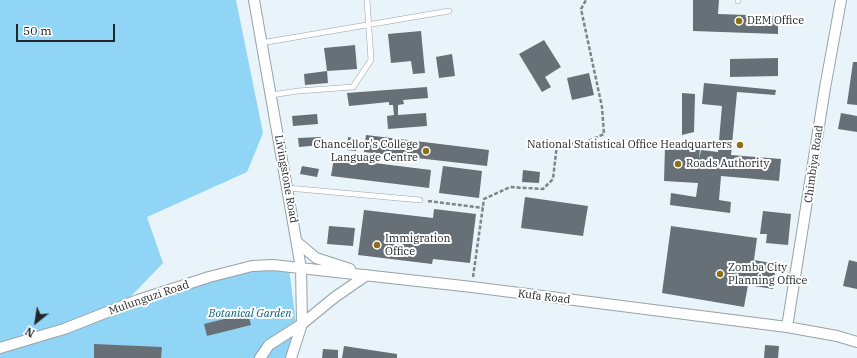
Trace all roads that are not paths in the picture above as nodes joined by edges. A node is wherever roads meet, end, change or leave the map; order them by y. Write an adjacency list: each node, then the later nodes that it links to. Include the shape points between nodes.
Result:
1 (254, 0): 6 (street, Livingstone Road)
2 (367, 0): 5 (lane)
3 (841, 0): 14 (street, Chimbiya Road, via 824,88)
4 (449, 11): 5 (lane)
5 (368, 25): 6 (lane); 7 (lane, via 372,60 353,87 298,91)
6 (261, 43): 7 (street, Livingstone Road)
7 (271, 96): 8 (street, Livingstone Road)
8 (288, 188): 9 (lane); 10 (street, Livingstone Road)
9 (420, 200)
10 (297, 242): 11 (street, Livingstone Road); 12 (street, via 316,258)
11 (301, 268): 12 (street, Kufa Road); 13 (street, Livingstone Road); 16 (street, Mulunguzi Road, via 263,266 236,269 138,300 64,329)
12 (367, 275): 13 (street); 14 (street, Kufa Road)
13 (302, 324): 17 (street, via 269,345); 18 (street, Livingstone Road)
14 (787, 327): 15 (street, Kufa Road)
15 (857, 342)
16 (0, 348)
17 (260, 358)
18 (291, 358)

